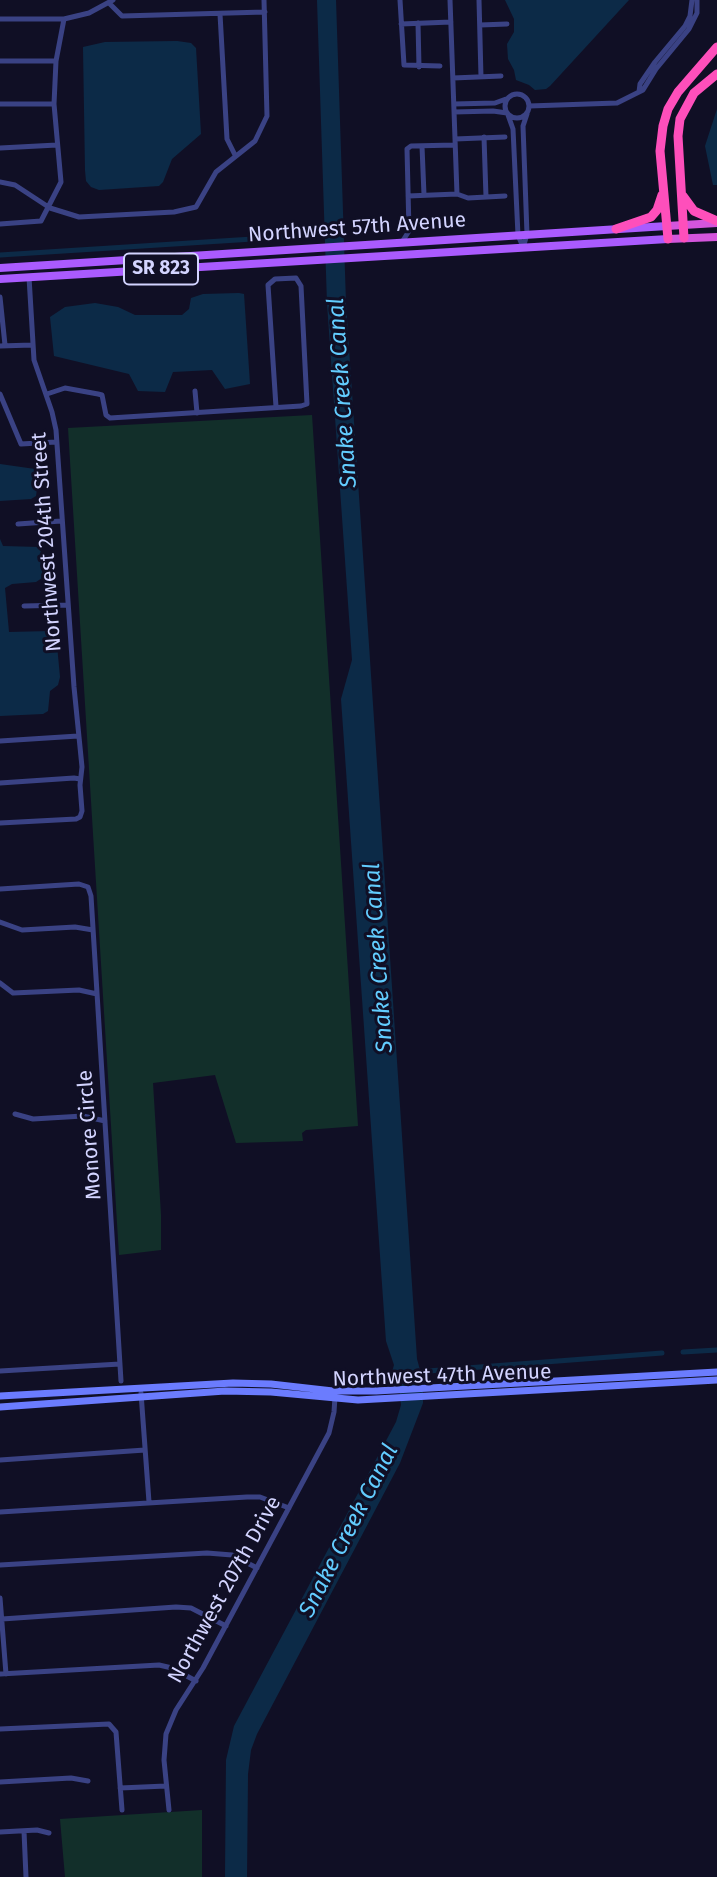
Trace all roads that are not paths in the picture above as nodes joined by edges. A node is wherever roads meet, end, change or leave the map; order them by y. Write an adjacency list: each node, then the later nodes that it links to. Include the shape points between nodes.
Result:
1 (264, 0): 7 (street)
2 (400, 0): 13 (street)
3 (450, 0): 11 (street)
4 (479, 0): 15 (street)
5 (694, 0): 29 (street, via 685,26 655,62 639,92 617,103)
6 (111, 1): 8 (street, via 122,16); 10 (street)
7 (265, 12): 8 (street); 39 (street, via 267,116 255,141)
8 (220, 14): 39 (street, via 227,139)
9 (0, 19): 10 (street)
10 (64, 19): 18 (street)
11 (451, 22): 12 (street); 24 (street)
12 (418, 23): 13 (street); 20 (street)
13 (401, 24): 20 (street, via 404,65)
14 (506, 24): 15 (street)
15 (480, 25): 23 (street)
16 (717, 47): 42 (highway, via 668,108 661,143)
17 (0, 61): 18 (street)
18 (57, 61): 27 (street)
19 (440, 66): 20 (street)
20 (419, 67)
21 (717, 75): 41 (highway, via 694,93 680,119)
22 (501, 76): 23 (street)
23 (481, 77): 24 (street)
24 (453, 78): 28 (street)
25 (509, 97): 28 (street, via 495,103); 29 (street, via 522,95); 31 (street, via 505,105)
26 (0, 104): 27 (street)
27 (54, 104): 36 (street)
28 (454, 104): 30 (street)
29 (530, 106): 32 (street)
30 (454, 112): 31 (street); 35 (street)
31 (508, 114): 32 (street, via 518,119); 54 (street)
32 (527, 114): 54 (street)
33 (505, 137): 34 (street)
34 (484, 138): 35 (street); 47 (street)
35 (455, 142): 37 (street); 43 (street)
36 (57, 145): 38 (street); 48 (street, via 61,182)
37 (422, 146): 44 (street, via 407,149); 45 (street)
38 (0, 148)
39 (235, 155): 48 (street, via 216,172 196,207 79,218)
40 (0, 182): 48 (street, via 15,185)
41 (680, 190): 49 (highway, via 694,211); 51 (highway)
42 (663, 193): 52 (highway); 53 (highway, via 651,217)
43 (457, 194): 45 (street); 47 (street)
44 (408, 195): 45 (street); 58 (street, via 408,235)
45 (424, 195)
46 (505, 196): 47 (street)
47 (486, 197)
48 (50, 208): 50 (street, via 41,221)
49 (717, 222): 51 (highway, Northwest 57th Avenue / SR 823)
50 (0, 224)
51 (683, 225): 52 (highway, Northwest 57th Avenue / SR 823); 56 (highway)
52 (667, 226): 53 (main road, Northwest 57th Avenue / SR 823); 57 (highway)
53 (616, 229): 54 (main road, Northwest 57th Avenue / SR 823)
54 (522, 235): 58 (main road, Northwest 57th Avenue / SR 823); 59 (street)
55 (717, 237): 56 (highway, Northwest 57th Avenue / SR 823)
56 (684, 238): 57 (highway, Northwest 57th Avenue / SR 823)
57 (668, 239): 59 (main road, Northwest 57th Avenue / SR 823)
58 (402, 242): 60 (main road, Northwest 57th Avenue / SR 823)
59 (523, 248): 62 (main road, Northwest 57th Avenue / SR 823)
60 (28, 267): 61 (main road, Northwest 57th Avenue / SR 823); 62 (street, Northwest 204th Street)
61 (0, 268)
62 (29, 277): 63 (main road, Northwest 57th Avenue / SR 823); 65 (street, Northwest 204th Street)
63 (0, 279)
64 (0, 297): 66 (street)
65 (33, 345): 66 (street); 69 (street, Northwest 204th Street)
66 (3, 346)
67 (195, 391): 71 (street)
68 (0, 394): 72 (street, via 21,444)
69 (47, 394): 71 (street, via 65,388 102,395 110,418); 72 (street, Northwest 204th Street)
70 (276, 407): 70 (street, via 268,285 275,279 296,278 302,286 307,404); 71 (street)
71 (197, 413)
72 (56, 442): 73 (street, Northwest 204th Street)
73 (61, 521): 74 (street); 75 (street, Northwest 204th Street)
74 (18, 524)
75 (67, 605): 76 (street); 77 (street, Northwest 204th Street)
76 (24, 606)
77 (78, 736): 78 (street); 79 (street, Northwest 204th Street)
78 (0, 741)
79 (80, 779): 80 (street); 81 (street, Northwest 204th Street, via 80,817)
80 (0, 783)
81 (0, 823)
82 (0, 889): 84 (street, Monore Circle, via 88,887)
83 (0, 922): 84 (street, via 22,930 75,926)
84 (93, 930): 86 (street, Monore Circle)
85 (0, 983): 86 (street, via 13,993 79,990)
86 (97, 994): 88 (street, Monore Circle)
87 (15, 1114): 88 (street, via 33,1119 83,1116)
88 (105, 1121): 89 (street, Monore Circle)
89 (120, 1364): 90 (street); 93 (street, Monore Circle)
90 (0, 1371)
91 (717, 1372): 95 (main road, Northwest 47th Avenue)
92 (717, 1380): 95 (main road, Northwest 47th Avenue)
93 (121, 1381)
94 (140, 1388): 96 (main road, Northwest 47th Avenue, via 249,1383); 97 (main road, Northwest 47th Avenue); 98 (street)
95 (426, 1393): 96 (main road, Northwest 47th Avenue)
96 (334, 1395): 98 (main road, Northwest 47th Avenue, via 246,1391); 103 (street, Northwest 207th Drive, via 329,1433)
97 (0, 1396)
98 (141, 1398): 99 (main road, Northwest 47th Avenue); 100 (street)
99 (0, 1406)
100 (145, 1450): 101 (street); 102 (street)
101 (0, 1460)
102 (149, 1502): 103 (street, via 260,1497); 104 (street)
103 (289, 1508): 106 (street, Northwest 207th Drive)
104 (0, 1512)
105 (0, 1565): 106 (street, via 207,1553 232,1555)
106 (257, 1568): 109 (street, Northwest 207th Drive)
107 (0, 1598): 108 (street)
108 (2, 1619): 109 (street, via 176,1607 191,1608); 110 (street)
109 (226, 1626): 111 (street, Northwest 207th Drive)
110 (3, 1674): 111 (street, via 159,1665)
111 (195, 1681): 115 (street, Northwest 207th Drive, via 166,1734)
112 (0, 1729): 116 (street, via 106,1723 116,1732)
113 (88, 1781): 114 (street)
114 (0, 1782)
115 (166, 1786): 116 (street); 118 (street, Northwest 207th Drive)
116 (120, 1788): 117 (street)
117 (122, 1810)
118 (169, 1810)
119 (24, 1831): 120 (street); 121 (street); 122 (street)
120 (0, 1832)
121 (49, 1833)
122 (26, 1877)

